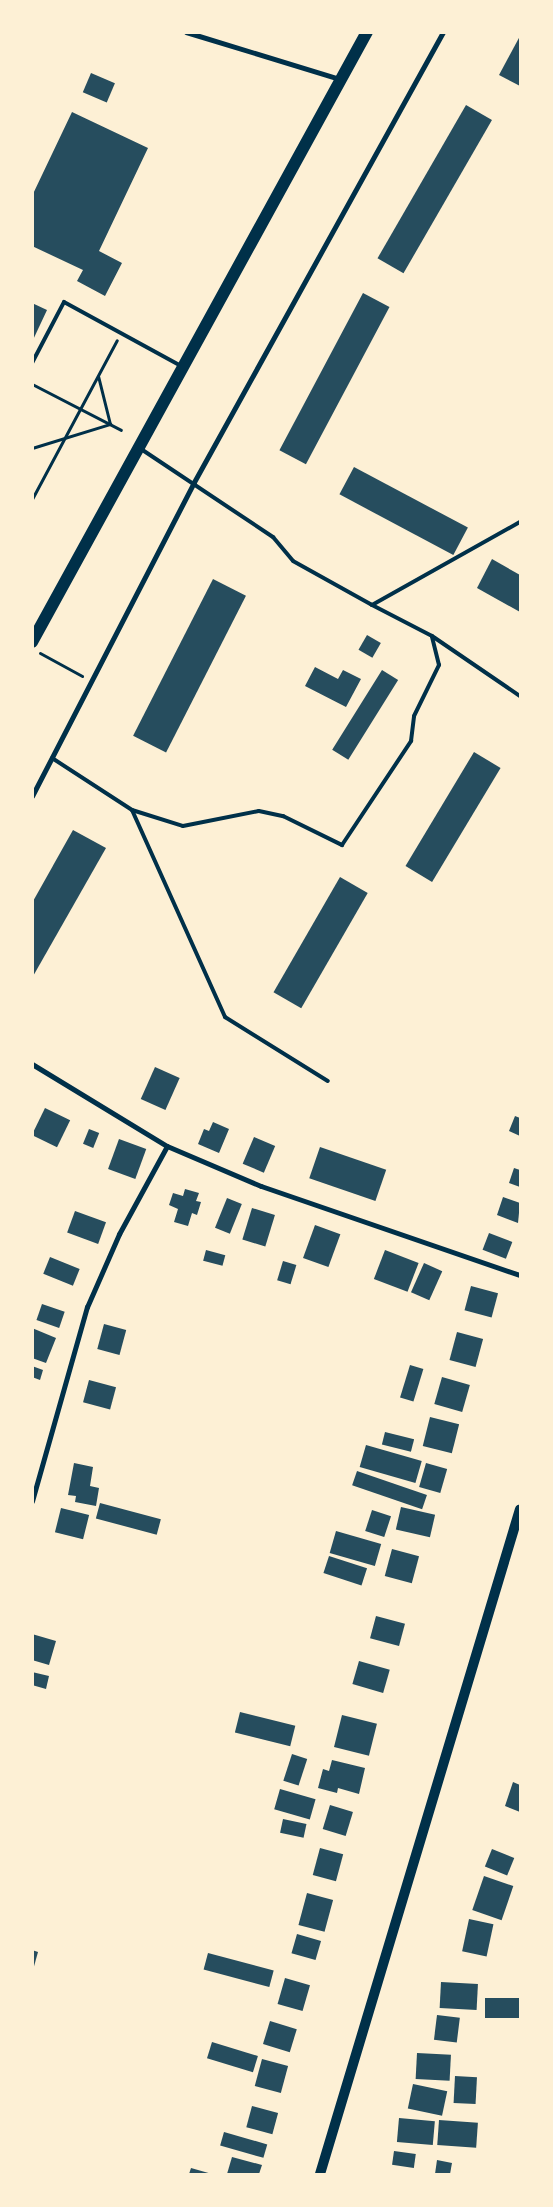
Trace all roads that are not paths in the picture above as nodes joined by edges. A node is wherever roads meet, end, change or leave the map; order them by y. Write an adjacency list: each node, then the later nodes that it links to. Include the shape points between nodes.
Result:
1 (186, 32): 4 (street)
2 (367, 32): 4 (main road)
3 (443, 32): 8 (street)
4 (340, 80): 6 (main road)
5 (32, 363): 6 (lane, via 64,302)
6 (183, 367): 7 (main road)
7 (139, 447): 8 (lane); 12 (main road)
8 (194, 482): 10 (lane, via 273,537 293,561); 14 (street)
9 (520, 522): 10 (lane)
10 (372, 604): 11 (lane)
11 (432, 636): 13 (lane); 16 (lane, via 440,665 414,716 411,741 342,844 282,816 259,811 183,826)
12 (32, 642)
13 (520, 696)
14 (52, 758): 15 (street); 16 (lane)
15 (32, 796)
16 (132, 810): 18 (lane, via 225,1018)
17 (32, 1064): 19 (street)
18 (328, 1081)
19 (167, 1146): 20 (street, via 261,1186); 21 (street, via 119,1234 87,1307)
20 (520, 1274)
21 (32, 1501)
22 (520, 1509): 23 (main road)
23 (320, 2174)

